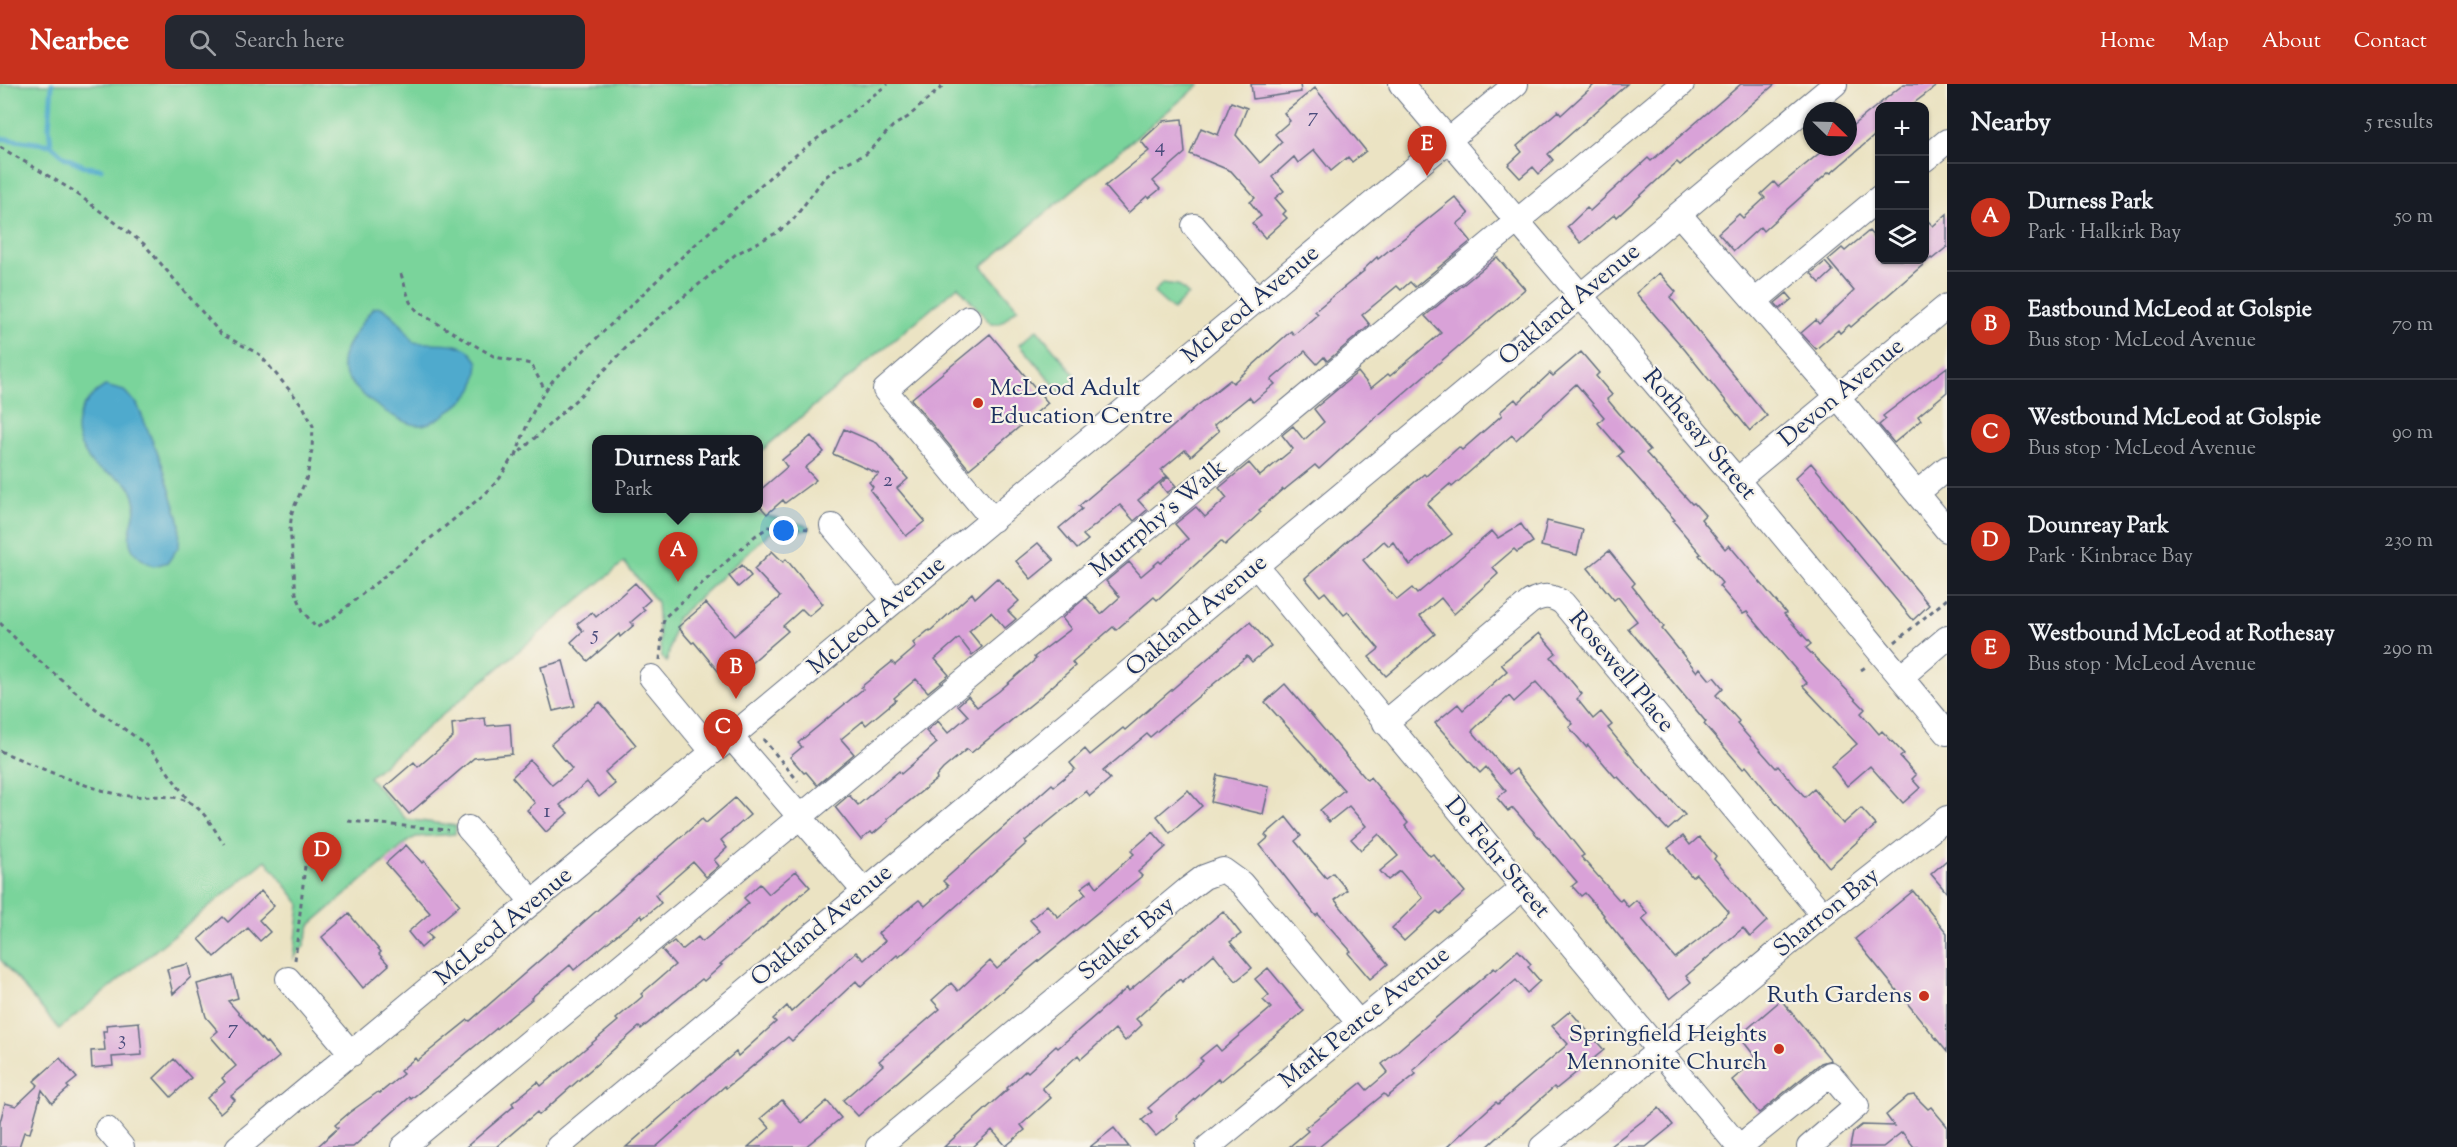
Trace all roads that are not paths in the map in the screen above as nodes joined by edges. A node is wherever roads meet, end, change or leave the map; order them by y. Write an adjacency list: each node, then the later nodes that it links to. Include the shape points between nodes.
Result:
1 (1401, 84): 5 (street, Rothesay Street)
2 (1516, 84): 5 (street, McLeod Avenue)
3 (1682, 84): 10 (street, Murrphy's Walk)
4 (1834, 84): 9 (street, Oakland Avenue)
5 (1450, 139): 10 (street, Rothesay Street); 13 (street, McLeod Avenue)
6 (1947, 141): 7 (street)
7 (1929, 156)
8 (1875, 201): 14 (street)
9 (1678, 214): 12 (street, Oakland Avenue); 14 (street)
10 (1519, 220): 12 (street, Rothesay Street); 32 (street, Murrphy's Walk)
11 (1194, 226): 13 (street)
12 (1581, 296): 19 (street, Rothesay Street); 24 (street, Oakland Avenue)
13 (1258, 300): 21 (street, McLeod Avenue)
14 (1755, 301): 17 (street)
15 (1947, 306): 17 (street, Devon Avenue)
16 (968, 318): 21 (street, via 885,390)
17 (1838, 398): 19 (street, Devon Avenue); 20 (street)
18 (1947, 468): 20 (street)
19 (1737, 480): 28 (street, Rothesay Street)
20 (1917, 493): 23 (street)
21 (993, 520): 25 (street, McLeod Avenue)
22 (832, 526): 25 (street)
23 (1947, 530)
24 (1257, 567): 29 (street, De Fehr Street); 36 (street, Oakland Avenue)
25 (895, 601): 31 (street, McLeod Avenue)
26 (1947, 638): 28 (street)
27 (651, 677): 31 (street)
28 (1901, 677): 30 (street, Rothesay Street)
29 (1385, 723): 35 (street, De Fehr Street); 38 (street, Rosewell Place, via 1530,602 1539,597 1556,598)
30 (1947, 733)
31 (722, 745): 32 (street); 37 (street, McLeod Avenue)
32 (799, 817): 36 (street); 44 (street, Murrphy's Walk)
33 (1947, 818): 38 (street, Sharron Bay)
34 (468, 828): 37 (street)
35 (1522, 889): 40 (street, Mark Pearce Avenue); 41 (street, De Fehr Street)
36 (864, 891): 45 (street, Oakland Avenue)
37 (532, 902): 42 (street, McLeod Avenue)
38 (1823, 915): 41 (street, Sharron Bay)
39 (288, 979): 42 (street)
40 (1359, 1023): 46 (street, Stalker Bay, via 1241,883 1223,870 1213,872); 47 (street, Mark Pearce Avenue)
41 (1660, 1050): 48 (street, Sharron Bay); 49 (street, De Fehr Street)
42 (352, 1054): 43 (street, McLeod Avenue)
43 (238, 1147)
44 (403, 1147)
45 (558, 1147)
46 (878, 1147)
47 (1208, 1147)
48 (1542, 1147)
49 (1739, 1147): 50 (street, via 1830,1074 1857,1106)
50 (1809, 1147)

